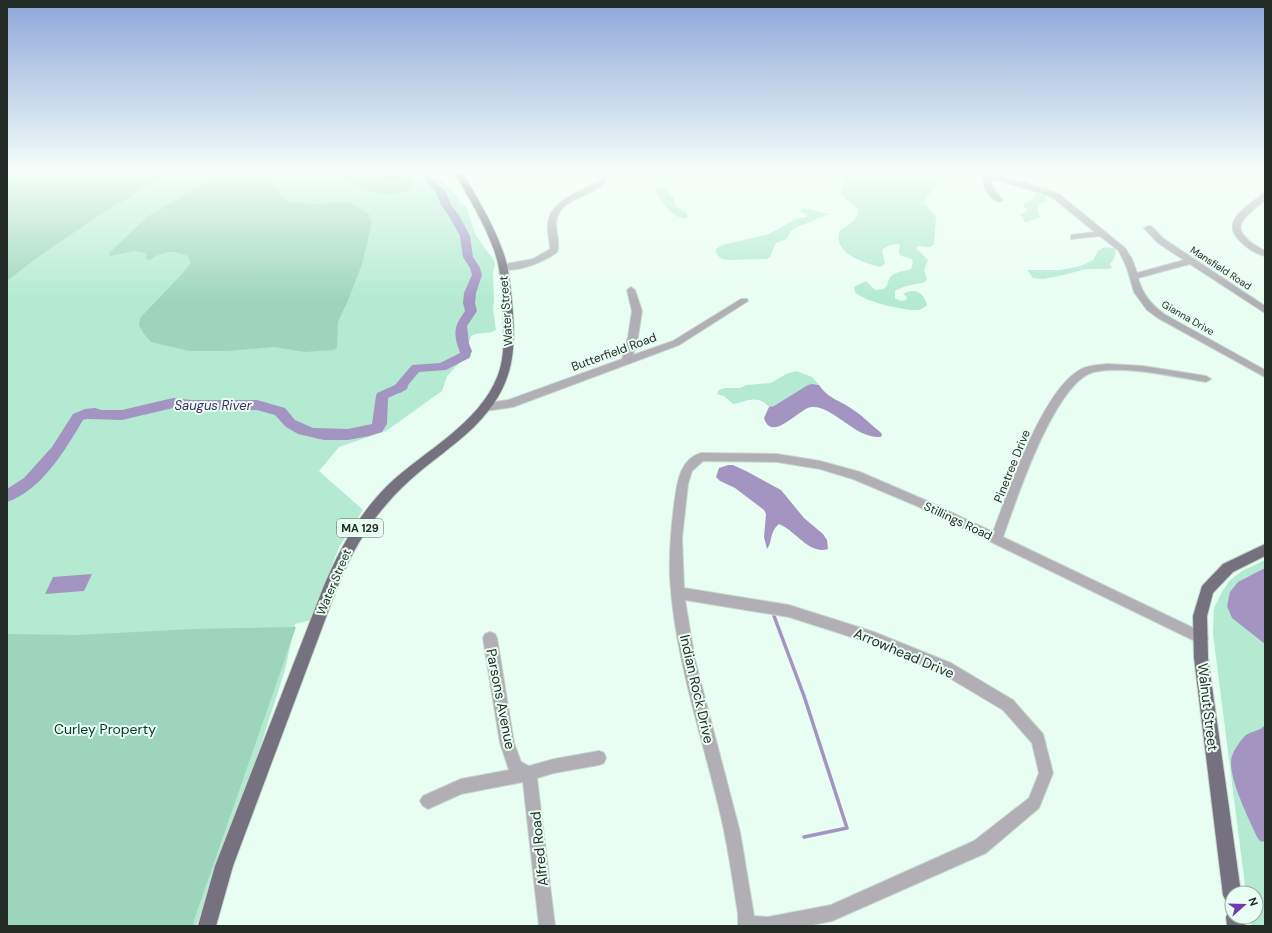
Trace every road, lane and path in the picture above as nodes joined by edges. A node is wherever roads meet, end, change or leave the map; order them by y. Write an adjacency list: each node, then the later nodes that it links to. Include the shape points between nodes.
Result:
1 (481, 215): 10 (main road, Water Street / MA 129, via 498,248)
2 (554, 215): 10 (street, via 552,222 554,250 543,259 529,264)
3 (1080, 215): 6 (street, Gianna Drive)
4 (1243, 215): 8 (street, via 1237,220 1235,228 1239,236)
5 (1148, 228): 9 (street, Mansfield Road, via 1161,241)
6 (1102, 232): 7 (street); 11 (street, Gianna Drive, via 1122,250)
7 (1074, 237)
8 (1265, 254)
9 (1191, 261): 11 (street); 14 (street, Mansfield Road)
10 (503, 267): 18 (main road, Water Street / MA 129, via 509,325 509,356 503,377)
11 (1133, 277): 16 (street, Gianna Drive, via 1139,296 1154,312)
12 (631, 290): 15 (street, via 637,311)
13 (744, 301): 15 (street, Butterfield Road, via 676,343)
14 (1265, 310)
15 (626, 362): 18 (street, Butterfield Road, via 509,404)
16 (1265, 374)
17 (1206, 379): 20 (street, Pinetree Drive, via 1126,368 1084,371 1068,386 1031,447)
18 (485, 407): 30 (main road, Water Street / MA 129, via 394,487 369,514 347,548 224,866)
19 (701, 457): 20 (street, Stillings Road, via 777,458 820,465 856,475); 22 (street, Indian Rock Drive, via 691,462 685,473 678,513)
20 (996, 539): 24 (street, Stillings Road)
21 (1265, 550): 24 (main road, Walnut Street, via 1228,568 1207,590 1200,616)
22 (678, 593): 29 (street, Indian Rock Drive, via 698,702 730,822); 29 (street, Arrowhead Drive, via 789,611 869,636 946,668 1008,705 1038,740 1046,773 1034,803 980,847 832,913 768,925)
23 (490, 638): 26 (street, Parsons Avenue, via 507,743 516,768)
24 (1201, 638): 28 (main road, Walnut Street, via 1201,658)
25 (599, 758): 26 (street)
26 (529, 773): 27 (street, via 461,787); 31 (street, Alfred Road)
27 (428, 801)
28 (1231, 885)
29 (746, 925)
30 (207, 926)
31 (547, 926)

